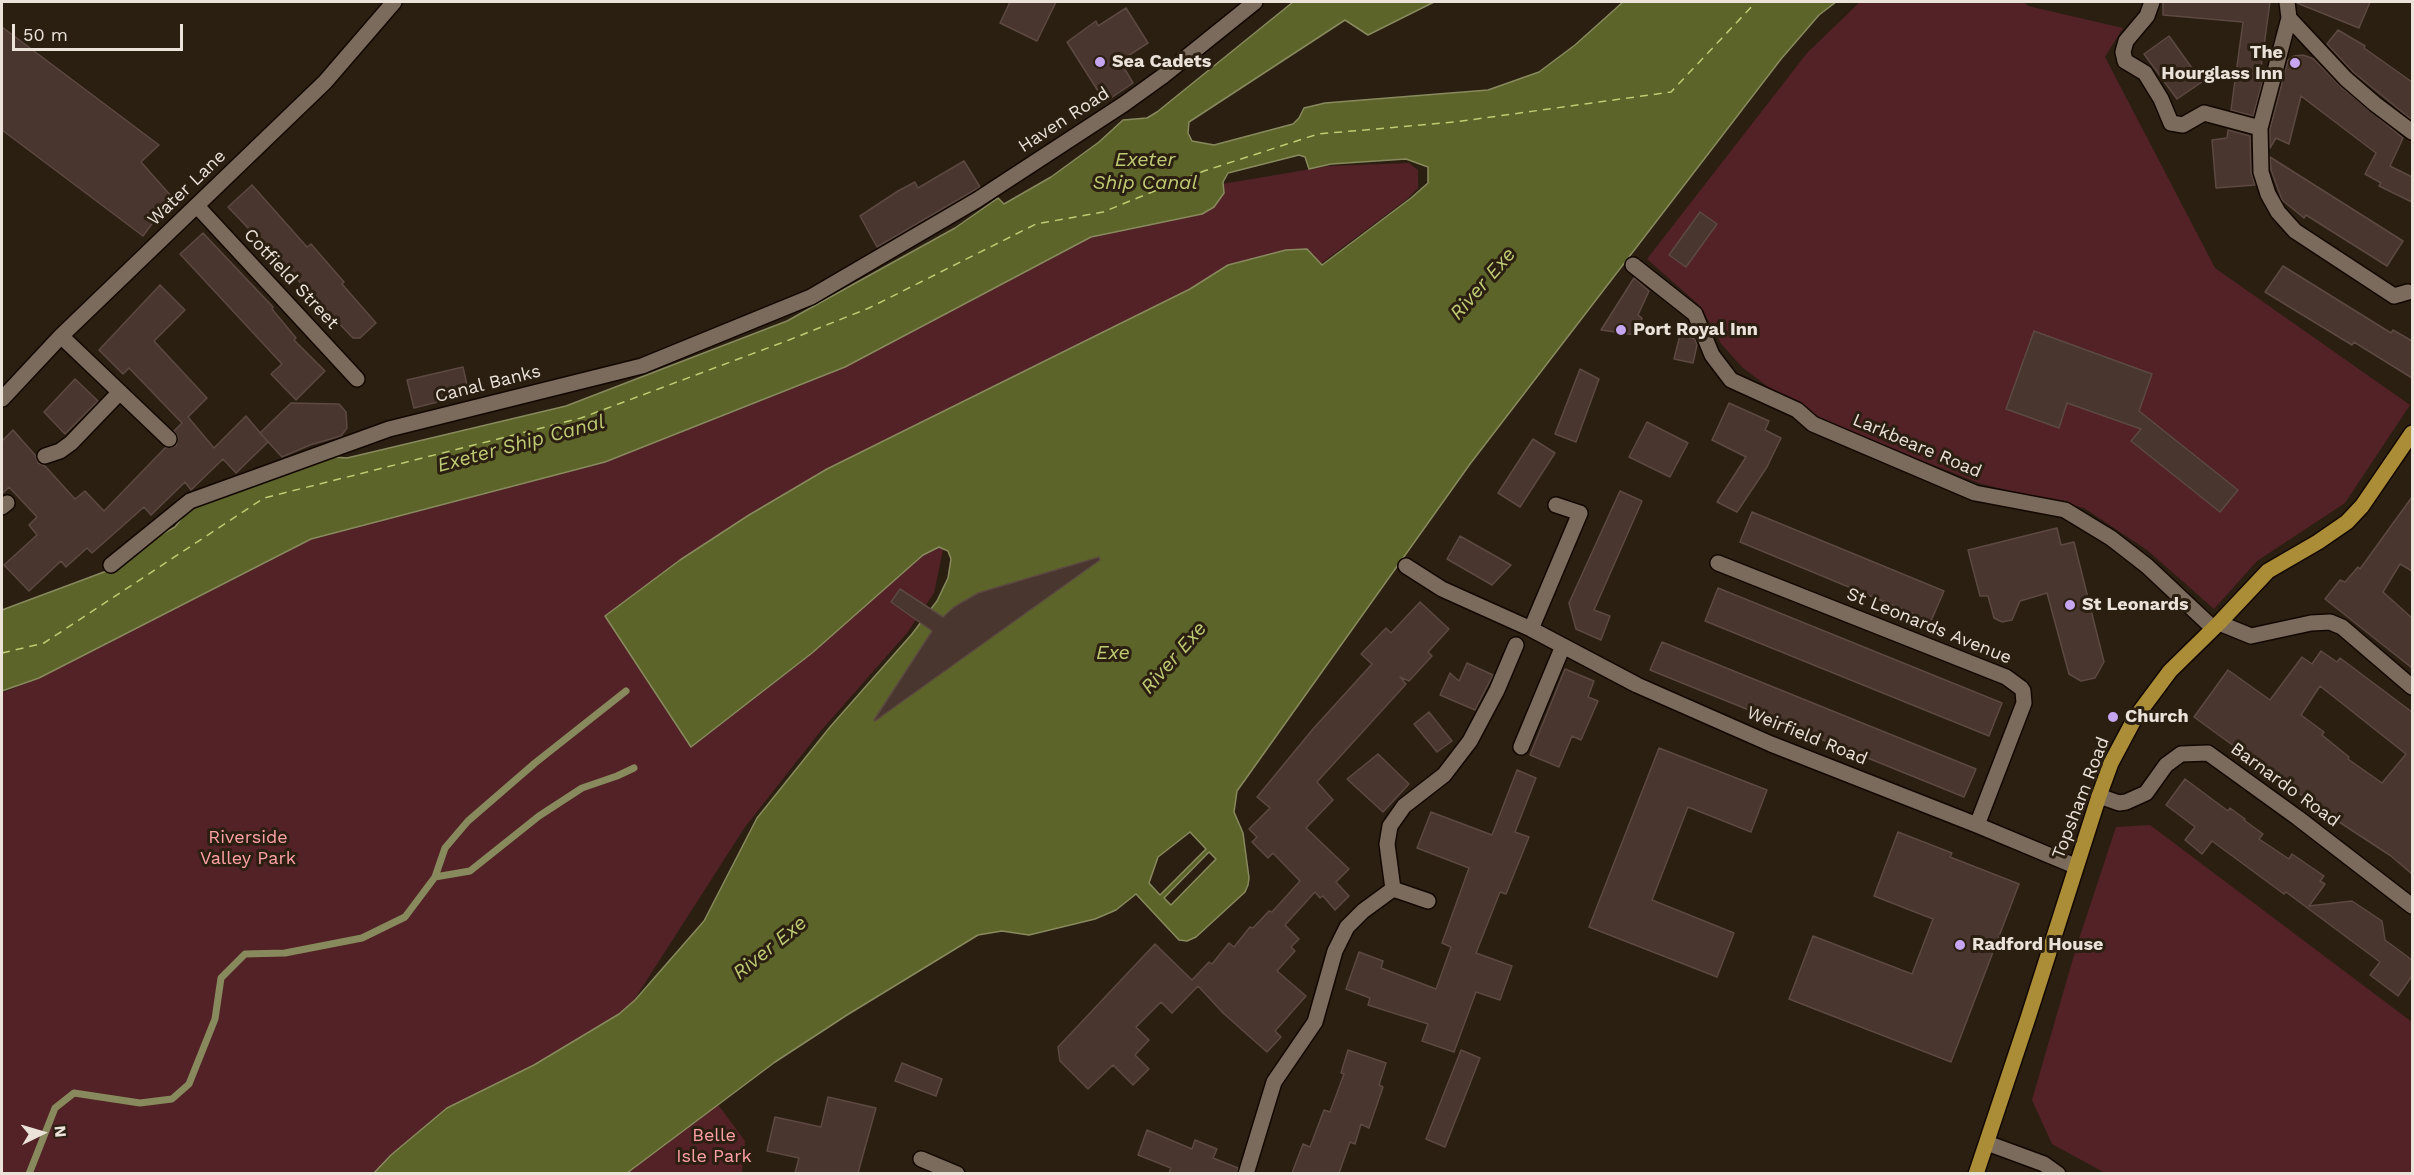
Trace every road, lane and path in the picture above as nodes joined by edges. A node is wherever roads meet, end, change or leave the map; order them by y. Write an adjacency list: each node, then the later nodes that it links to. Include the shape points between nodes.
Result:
1 (394, 2): 8 (street, Water Lane, via 325,82)
2 (1256, 2): 9 (street, Haven Road, via 1124,104)
3 (2152, 2): 6 (street, via 2148,16 2126,41 2123,52 2125,61 2145,73 2171,123 2183,124 2204,113)
4 (2287, 2): 5 (street)
5 (2289, 18): 6 (street); 7 (street, via 2346,79)
6 (2260, 128): 11 (street, via 2264,184 2278,212 2295,231 2394,296)
7 (2412, 132)
8 (197, 206): 12 (street, Water Lane); 13 (street, Cotfield Street)
9 (884, 256): 21 (street, Canal Banks, via 800,302 642,366 389,429 190,501)
10 (1633, 265): 23 (street, Larkbeare Road, via 1695,314 1712,355 1731,380 1797,410 1813,424 1976,493 2066,510 2111,538)
11 (2408, 292)
12 (62, 336): 14 (street); 15 (street, Water Lane)
13 (357, 379)
14 (120, 392): 17 (street); 18 (street, via 71,443)
15 (2, 399)
16 (2412, 433): 23 (main road, Topsham Road, via 2347,522 2268,571)
17 (169, 439)
18 (45, 456)
19 (1556, 505): 24 (street, via 1580,513)
20 (1718, 563): 30 (street, St Leonards Avenue, via 2006,677 2023,691 2024,703)
21 (111, 565)
22 (1406, 566): 24 (street, Weirfield Road, via 1443,589)
23 (2216, 625): 27 (street, via 2251,636 2330,622 2342,627); 29 (main road, Topsham Road, via 2170,671 2135,718)
24 (1531, 629): 26 (street, Weirfield Road)
25 (1516, 645): 32 (street, via 1470,741 1444,775 1404,806 1390,826)
26 (1563, 646): 28 (street); 30 (street, Weirfield Road, via 1637,685 1771,744)
27 (2412, 687)
28 (1521, 747)
29 (2099, 796): 31 (main road, Topsham Road); 34 (street, Barnardo Road, via 2126,802 2146,793 2166,765 2181,754 2208,753)
30 (1977, 825): 31 (street, Weirfield Road)
31 (2075, 866): 35 (main road, Topsham Road)
32 (1393, 889): 33 (street); 38 (street, via 1347,927 1335,951 1314,1022 1274,1082)
33 (1428, 901)
34 (2412, 906)
35 (1987, 1143): 39 (main road, Topsham Road); 40 (street)
36 (921, 1159): 37 (street)
37 (957, 1173)
38 (1246, 1173)
39 (1976, 1173)
40 (2058, 1173)

